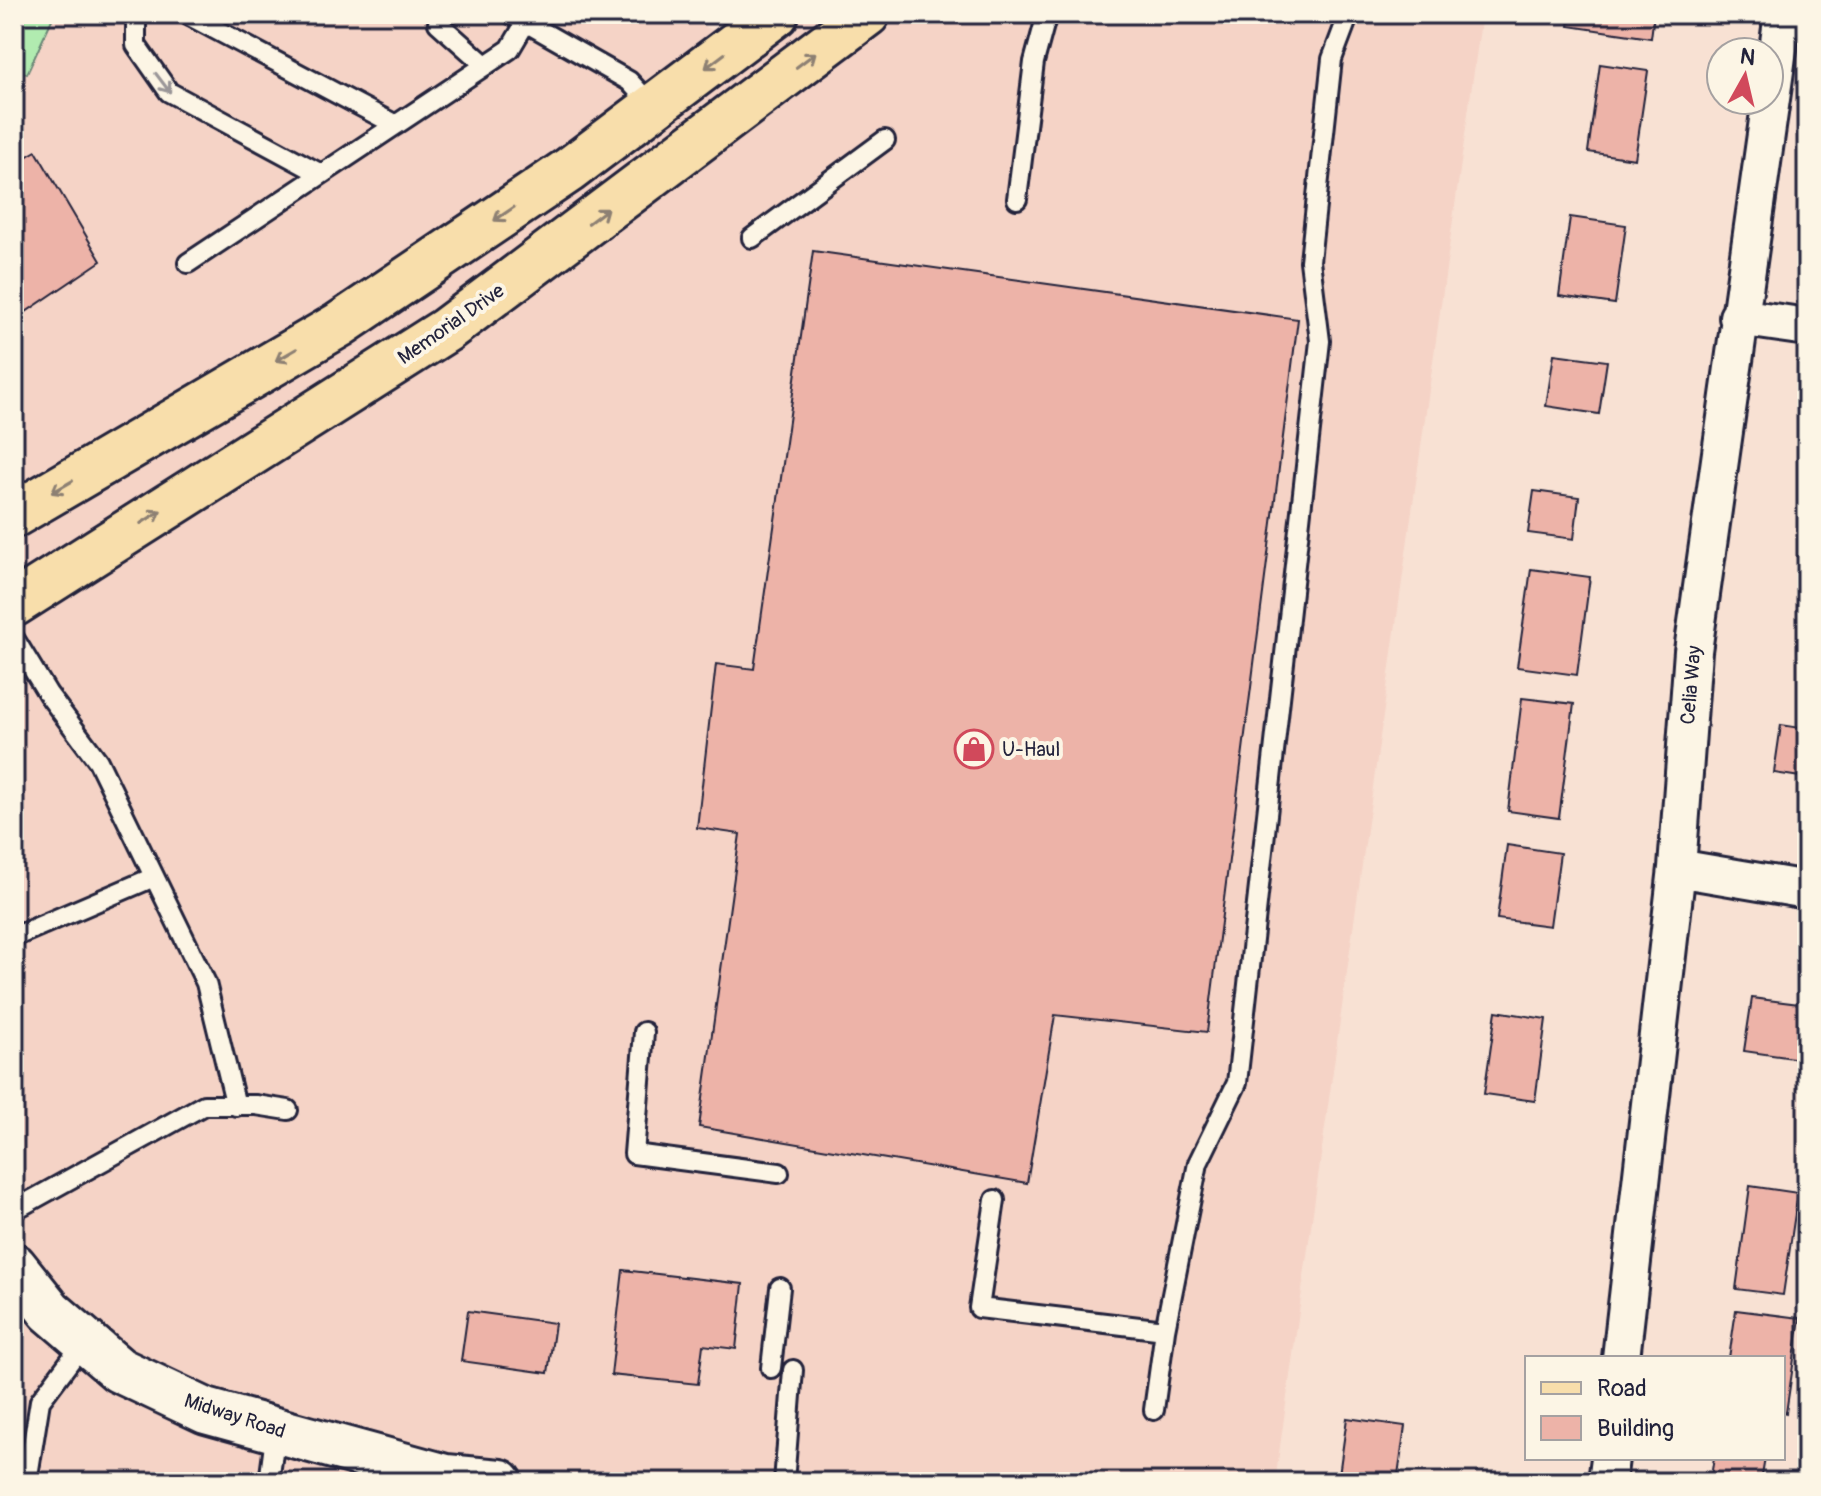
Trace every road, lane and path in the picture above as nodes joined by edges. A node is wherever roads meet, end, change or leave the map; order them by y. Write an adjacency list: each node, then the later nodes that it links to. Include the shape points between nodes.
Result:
1 (136, 14): 14 (lane, one-way to 14, via 136,45 169,92)
2 (186, 14): 12 (lane)
3 (776, 14): 11 (main road, one-way to 11)
4 (867, 14): 21 (main road, Memorial Drive, one-way to 4, via 446,330)
5 (1047, 14): 15 (lane, via 1034,62)
6 (1349, 14): 35 (lane, via 1332,59 1313,230 1310,261 1320,341 1237,1083 1198,1163)
7 (1783, 14): 18 (street, Celia Way)
8 (518, 18): 10 (lane, via 510,49); 11 (lane, via 629,81)
9 (438, 23): 10 (lane)
10 (485, 65): 12 (lane)
11 (654, 108): 20 (main road, one-way to 20, via 339,325)
12 (396, 125): 14 (lane)
13 (885, 140): 16 (lane)
14 (321, 174): 17 (lane)
15 (1017, 199)
16 (752, 238)
17 (188, 263)
18 (1738, 317): 19 (street); 23 (street, Celia Way, via 1693,651)
19 (1807, 327)
20 (14, 515)
21 (14, 604)
22 (14, 638): 24 (lane, via 98,761)
23 (1677, 868): 25 (street); 37 (street, Celia Way)
24 (154, 877): 26 (lane); 28 (lane, via 206,983)
25 (1807, 890)
26 (14, 937)
27 (644, 1032): 30 (lane, via 634,1154)
28 (236, 1106): 29 (lane); 32 (lane, via 204,1105)
29 (288, 1110)
30 (779, 1173)
31 (995, 1200): 35 (lane, via 979,1308)
32 (14, 1210)
33 (14, 1266): 36 (street, Midway Road, via 50,1311)
34 (780, 1288): 38 (lane)
35 (1165, 1330): 40 (lane)
36 (85, 1341): 41 (street, Midway Road, via 119,1370 206,1411); 43 (lane, via 40,1401)
37 (1621, 1356)
38 (771, 1368)
39 (793, 1370): 46 (lane)
40 (1154, 1410)
41 (276, 1430): 44 (lane); 45 (street, Midway Road, via 446,1477)
42 (1610, 1460): 47 (street)
43 (27, 1482)
44 (269, 1482)
45 (500, 1482)
46 (784, 1482)
47 (1607, 1482)

